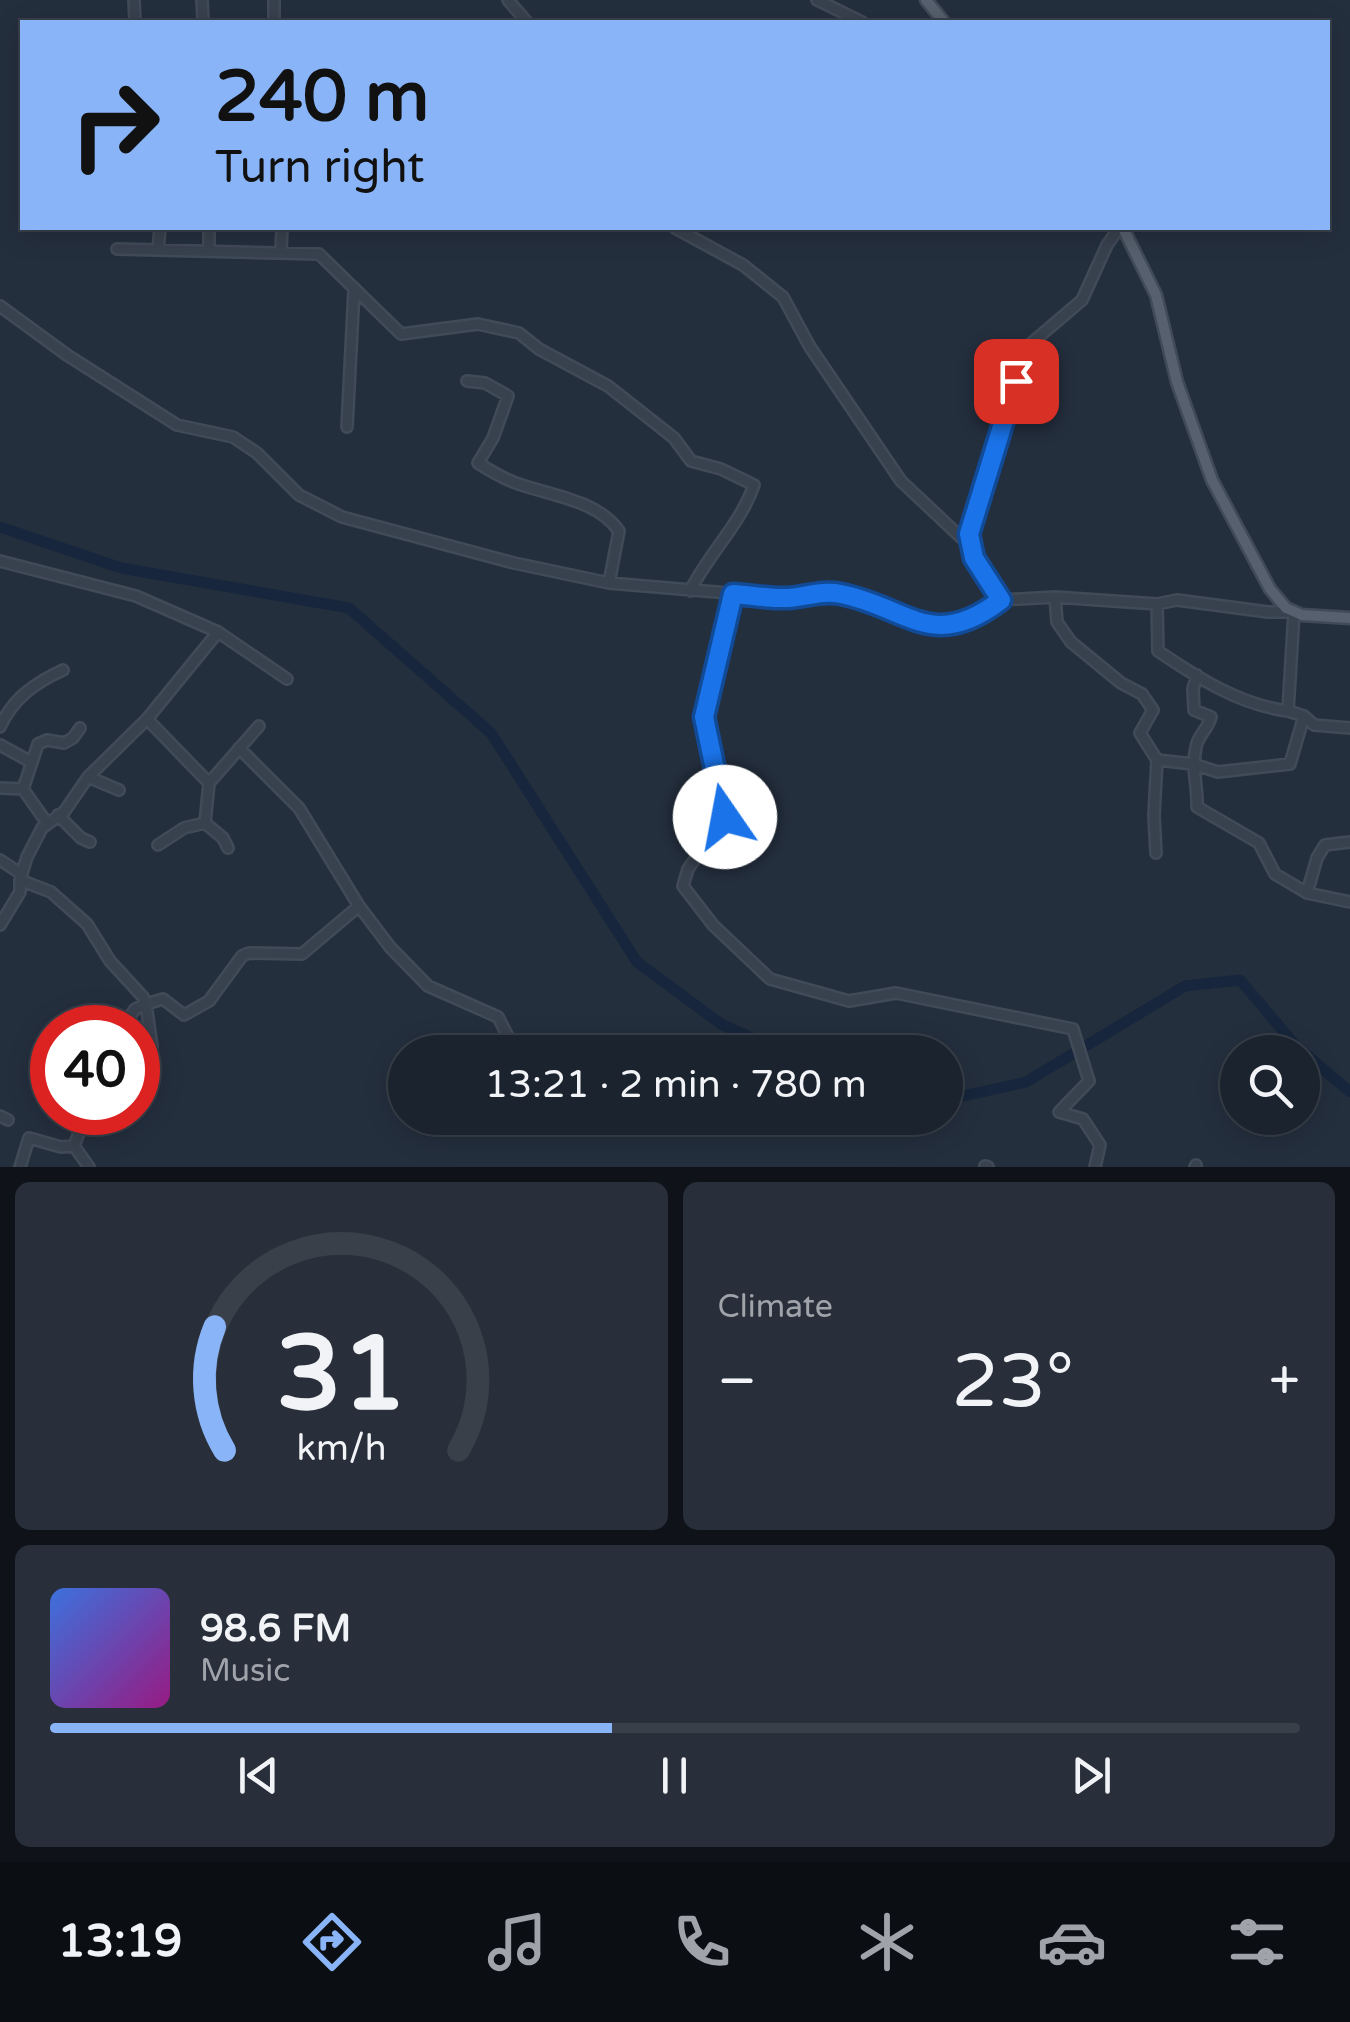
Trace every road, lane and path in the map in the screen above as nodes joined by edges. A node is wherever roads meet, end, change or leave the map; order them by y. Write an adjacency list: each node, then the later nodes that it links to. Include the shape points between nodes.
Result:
1 (202, 0): 4 (street)
2 (508, 0): 5 (street)
3 (818, 0): 6 (street)
4 (203, 20)
5 (525, 20)
6 (858, 20)
7 (160, 230): 14 (street)
8 (209, 230): 15 (street)
9 (282, 230): 16 (street)
10 (679, 230): 21 (street, via 743,264 783,297 901,481)
11 (1119, 230): 21 (street, via 1082,300 1028,346 977,498)
12 (1122, 230): 29 (main road, via 1156,295 1177,382 1212,480 1270,589)
13 (117, 249): 14 (street)
14 (158, 250): 15 (street)
15 (209, 250): 16 (street)
16 (282, 252): 17 (street, via 324,256)
17 (354, 290): 20 (street); 24 (street, via 401,334 478,324 520,333 608,386 674,438 691,461 751,483 728,537)
18 (0, 306): 23 (street, via 177,425 234,436 300,495 342,517)
19 (467, 381): 23 (street, via 508,396 478,463 613,523 619,532)
20 (348, 427)
21 (969, 544): 27 (street)
22 (0, 561): 31 (street, via 136,596)
23 (609, 583): 24 (street)
24 (690, 590): 25 (street)
25 (733, 594): 27 (street, via 841,594 940,625 963,622); 72 (street, via 704,717 725,817 683,886 770,979 849,1001 896,993 1074,1029 1089,1081 1059,1112 1084,1119 1100,1144)
26 (1055, 597): 27 (street); 28 (street); 44 (street, via 1058,622 1071,642 1152,708 1140,733)
27 (1001, 600)
28 (1157, 604): 29 (street, via 1177,600); 33 (street, via 1158,651)
29 (1294, 612): 30 (main road); 35 (street)
30 (1350, 618)
31 (218, 632): 34 (street); 37 (street)
32 (63, 670): 39 (street, via 32,684)
33 (1197, 675): 35 (street, via 1245,700); 46 (street, via 1194,710 1211,716)
34 (287, 679)
35 (1288, 710): 36 (street)
36 (1304, 716): 41 (street, via 1314,724); 46 (street, via 1292,764 1218,772)
37 (146, 719): 47 (street); 48 (street)
38 (258, 726): 43 (street)
39 (0, 727)
40 (80, 728): 45 (street, via 64,743 38,744)
41 (1350, 728)
42 (0, 745): 45 (street)
43 (239, 748): 48 (street); 64 (street, via 299,808)
44 (1156, 760): 46 (street); 59 (street)
45 (31, 762): 50 (street)
46 (1193, 764): 62 (street, via 1196,808 1260,843 1271,870)
47 (88, 778): 51 (street); 52 (street)
48 (209, 783): 54 (street)
49 (0, 788): 50 (street)
50 (23, 789): 53 (street)
51 (120, 790)
52 (58, 815): 53 (street); 55 (street)
53 (47, 823): 61 (street)
54 (204, 823): 57 (street); 58 (street)
55 (90, 842)
56 (1350, 842): 62 (street, via 1325,845)
57 (158, 845)
58 (228, 848)
59 (1156, 853)
60 (0, 860): 61 (street)
61 (20, 877): 65 (street, via 20,892); 66 (street, via 51,892 86,924)
62 (1307, 893): 63 (street)
63 (1350, 902)
64 (359, 906): 66 (street, via 302,954 248,952 208,1001 184,1016 162,998); 67 (street, via 428,986 498,1018)
65 (0, 925)
66 (146, 1004)
67 (507, 1035)
68 (78, 1135): 69 (street)
69 (74, 1146): 70 (street, via 29,1138); 71 (street)
70 (20, 1167)
71 (89, 1167)
72 (1095, 1167)

